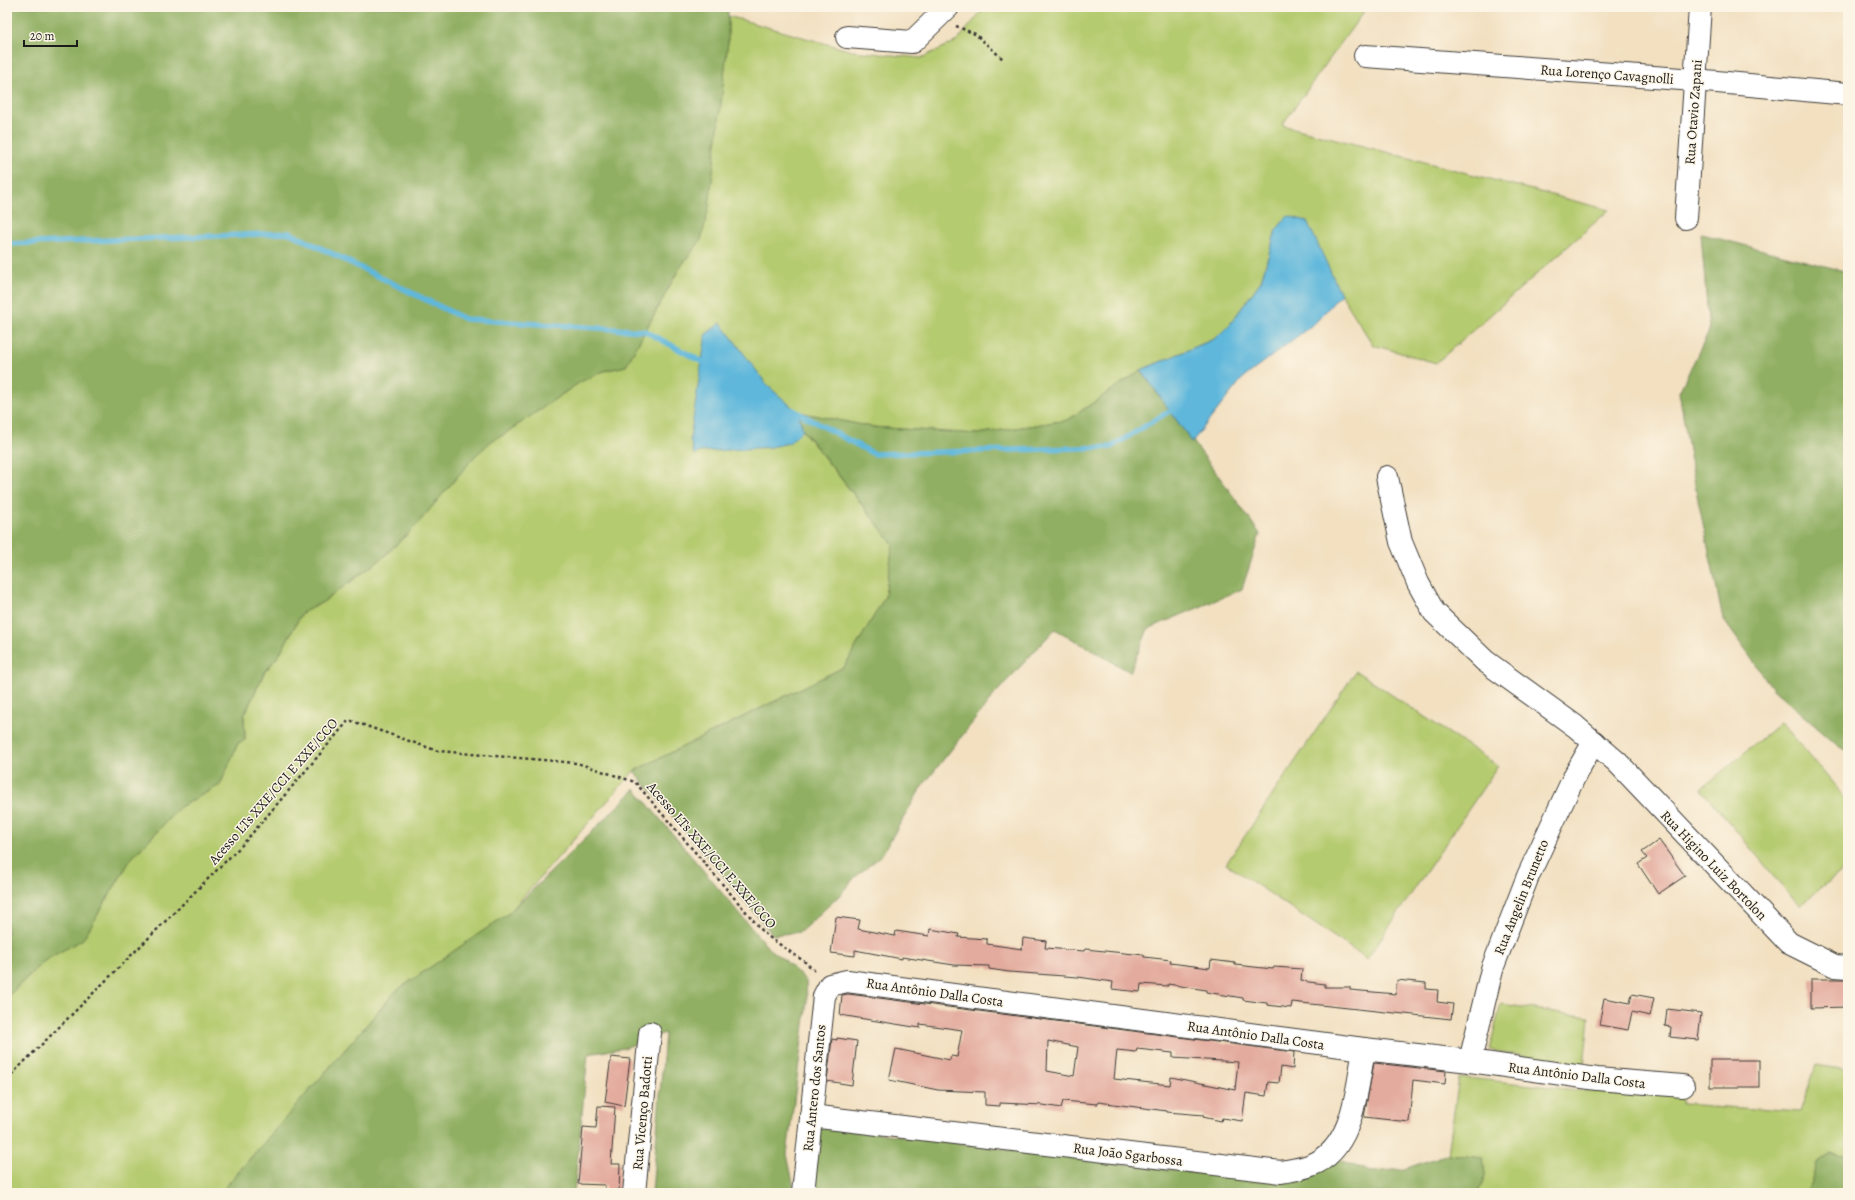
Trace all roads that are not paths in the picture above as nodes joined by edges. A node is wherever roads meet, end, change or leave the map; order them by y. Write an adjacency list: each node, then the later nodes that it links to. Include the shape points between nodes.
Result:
1 (1700, 7): 5 (street, Rua Otavio Zapani)
2 (943, 12): 3 (street, via 912,42)
3 (847, 37)
4 (1365, 56): 5 (street, Rua Lorenço Cavagnolli)
5 (1694, 80): 6 (street, Rua Lorenço Cavagnolli); 7 (street, Rua Otavio Zapani)
6 (1848, 94)
7 (1686, 218)
8 (1387, 477): 9 (street, Rua Higino Luiz Bortolon, via 1401,542 1418,583 1434,612 1485,661)
9 (1594, 742): 10 (street, Rua Higino Luiz Bortolon, via 1617,762 1789,943 1836,966); 14 (street, Rua Angelin Brunetto, via 1576,773 1528,876 1492,969)
10 (1848, 967)
11 (830, 985): 13 (street, Rua Antônio Dalla Costa, via 847,981); 16 (street, Rua Antero dos Santos, via 824,996)
12 (650, 1033): 17 (street, Rua Vicenço Badotti)
13 (1364, 1049): 14 (street, Rua Antônio Dalla Costa); 16 (street, Rua João Sgarbossa, via 1345,1134 1330,1153 1312,1165 1281,1172)
14 (1470, 1061): 15 (street, Rua Antônio Dalla Costa, via 1597,1079)
15 (1682, 1086)
16 (811, 1116): 18 (street, Rua Antero dos Santos)
17 (634, 1193)
18 (803, 1193)

